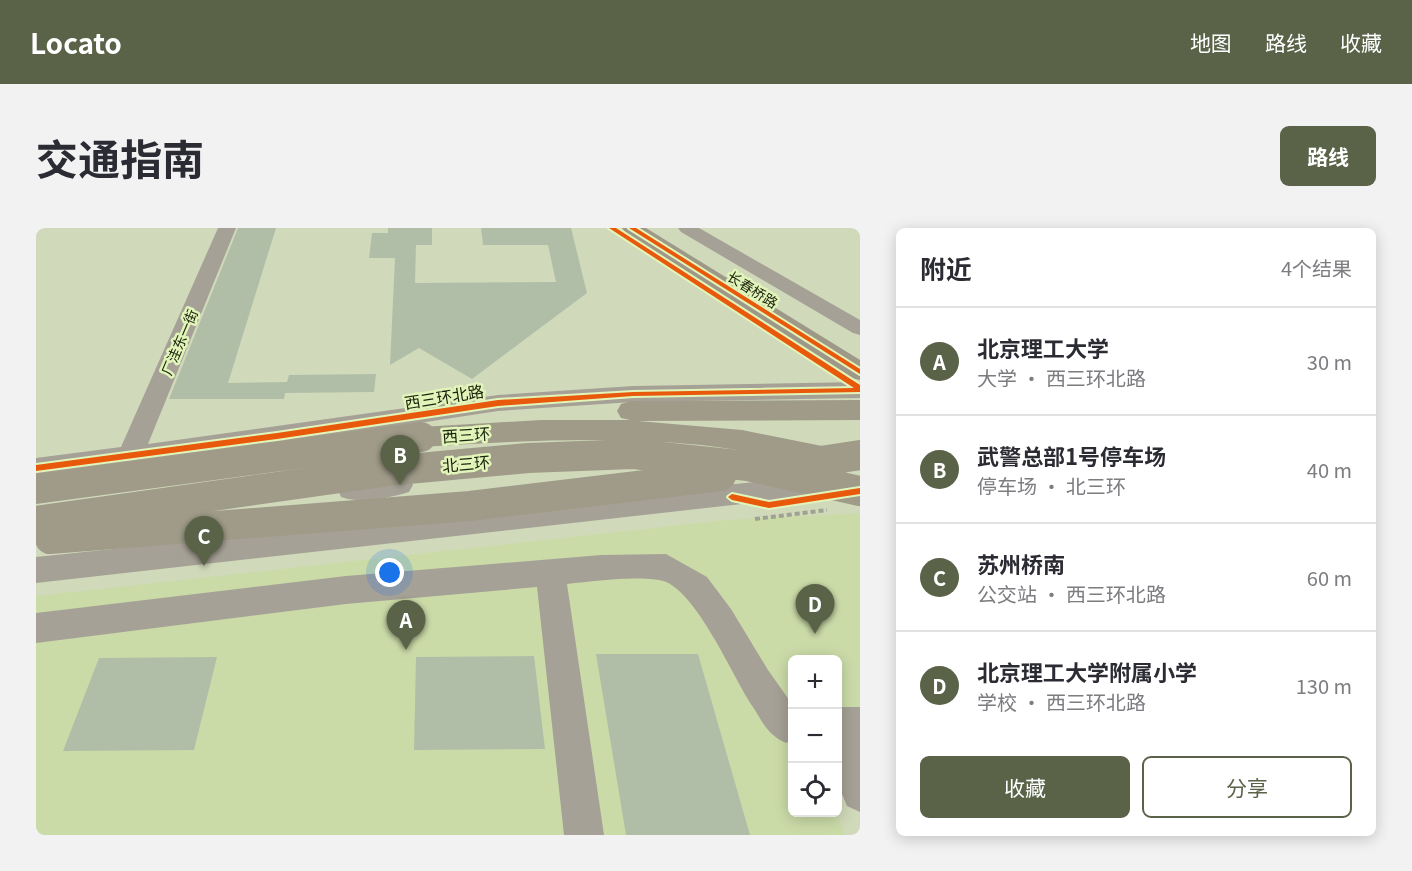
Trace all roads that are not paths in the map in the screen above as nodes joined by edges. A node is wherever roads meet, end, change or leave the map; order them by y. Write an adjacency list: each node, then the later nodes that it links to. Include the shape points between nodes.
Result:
1 (227, 228): 14 (street, 厂洼东一街)
2 (632, 228): 4 (main road, 长春桥路)
3 (687, 228): 5 (street, 长春桥路)
4 (661, 237): 6 (main road, 长春桥路); 7 (main road, 长春桥路); 8 (main road, via 678,266)
5 (860, 329)
6 (860, 347)
7 (860, 372)
8 (860, 384)
9 (860, 390): 11 (street, 西三环北路, via 633,394 498,403)
10 (860, 410): 12 (highway, via 590,410 502,419)
11 (278, 436): 14 (street, 西三环北路); 19 (street)
12 (421, 437): 15 (highway, 西三环, bridge, via 508,431 635,430 741,440); 20 (highway, 西三环, bridge)
13 (860, 455): 24 (highway, bridge, via 654,486 441,509)
14 (130, 457): 16 (street, 西三环北路)
15 (860, 464)
16 (36, 468)
17 (860, 480): 25 (street)
18 (400, 485): 19 (street)
19 (278, 487): 21 (street); 25 (street)
20 (36, 489)
21 (155, 489)
22 (848, 500): 23 (highway, 北三环, bridge, via 748,466 633,454 540,457 397,470)
23 (36, 521)
24 (36, 540)
25 (278, 545): 26 (street)
26 (36, 570)
27 (550, 572): 28 (street, via 270,597); 29 (street, via 651,566 666,567 683,576 696,586 720,619); 34 (street)
28 (36, 628)
29 (786, 725)
30 (842, 725): 31 (street)
31 (860, 725)
32 (842, 749): 33 (street)
33 (860, 793)
34 (584, 835)

